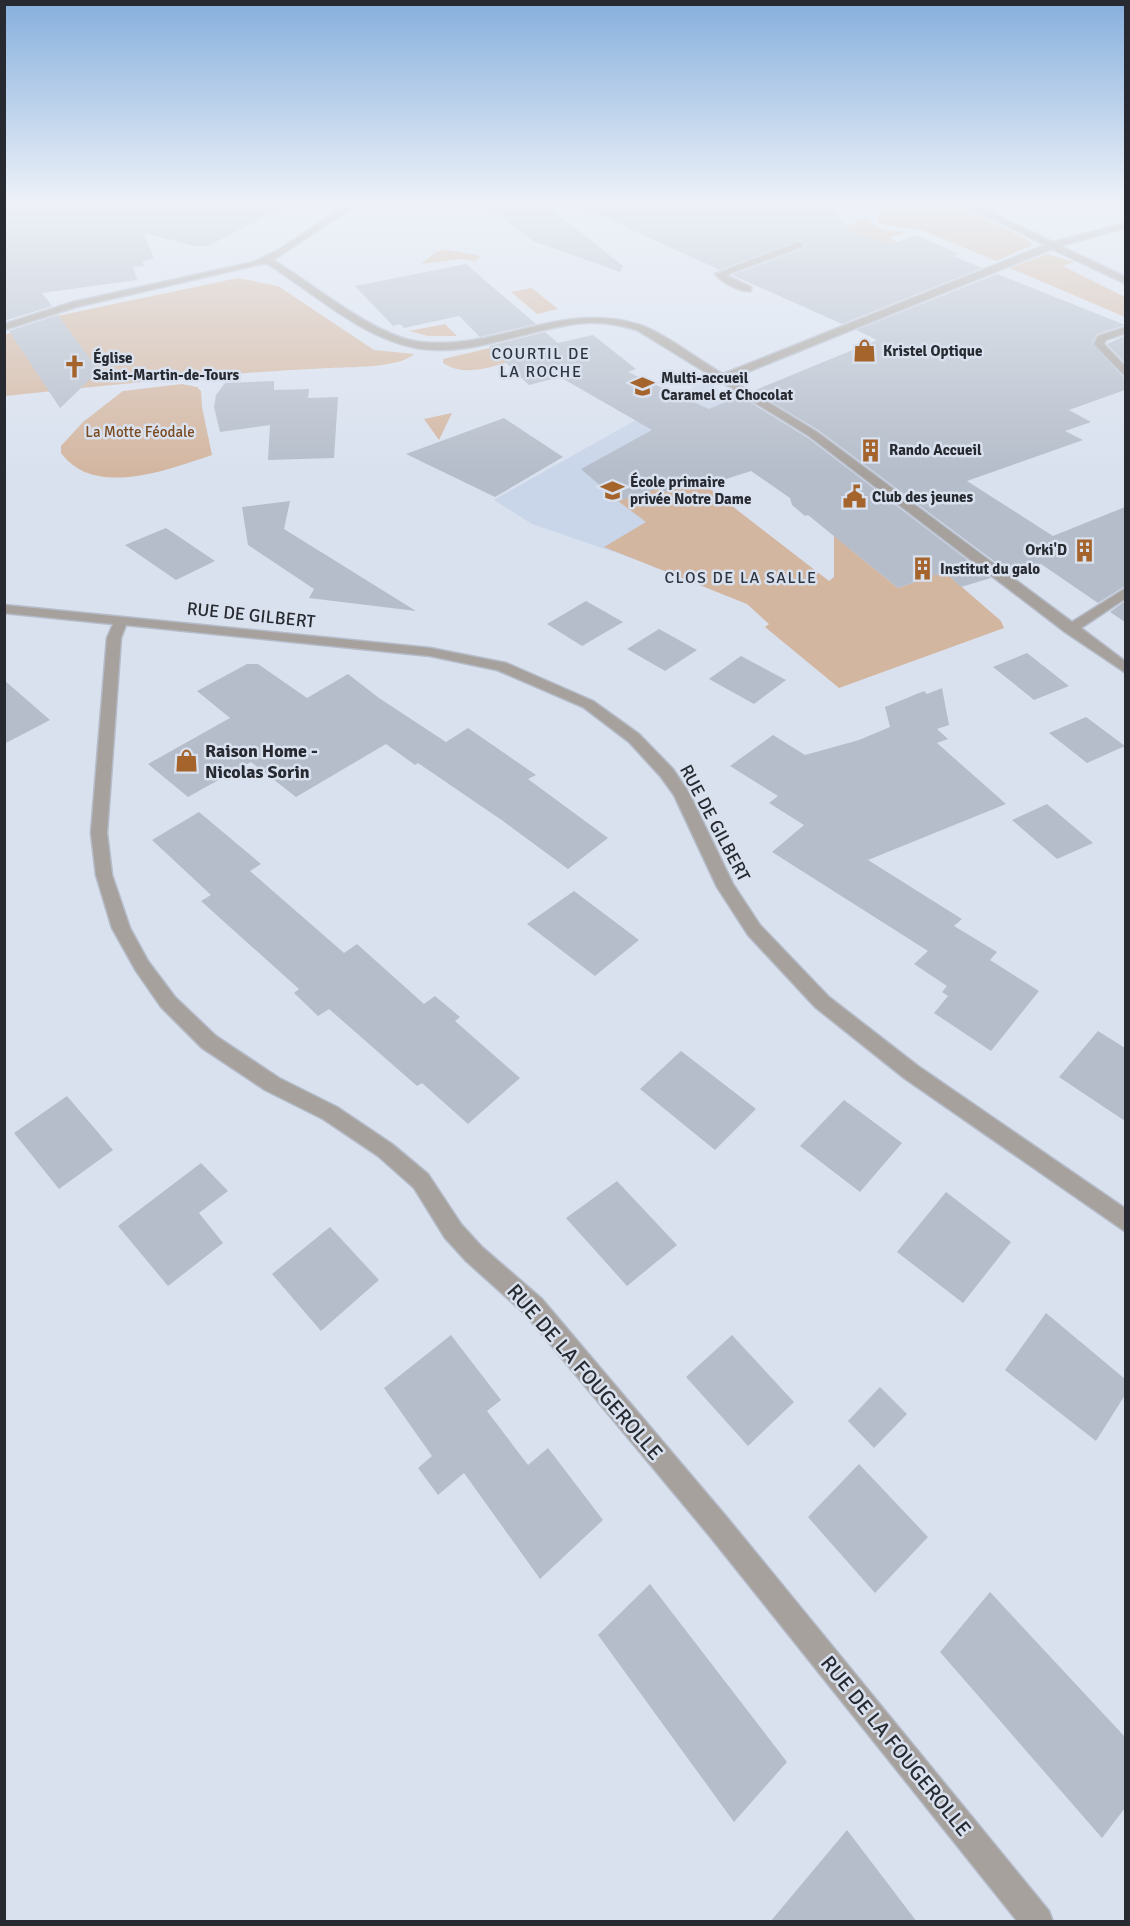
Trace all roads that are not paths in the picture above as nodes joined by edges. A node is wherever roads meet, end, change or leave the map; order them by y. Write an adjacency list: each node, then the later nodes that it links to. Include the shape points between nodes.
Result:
1 (137, 292): 4 (street, via 73,305)
2 (317, 292): 7 (street, via 379,332 407,343 448,346 559,323 618,322 640,328)
3 (937, 292): 7 (street)
4 (4, 327)
5 (1125, 330): 6 (street, via 1102,338 1099,344)
6 (1125, 374)
7 (723, 378): 11 (street, via 813,434)
8 (1125, 592): 11 (street)
9 (4, 609): 10 (street, RUE DE GILBERT)
10 (121, 622): 13 (street, RUE DE GILBERT, via 468,658 530,677 588,704 634,738 667,773 681,793 726,887 754,930 822,1002 930,1085); 14 (street, RUE DE LA FOUGEROLLE, via 114,638 99,833 108,886 122,928 142,966 168,1002 209,1042 272,1084 330,1113 422,1181 453,1231 534,1307 729,1539)
11 (1070, 629): 12 (street)
12 (1125, 669)
13 (1125, 1222)
14 (1038, 1922)

